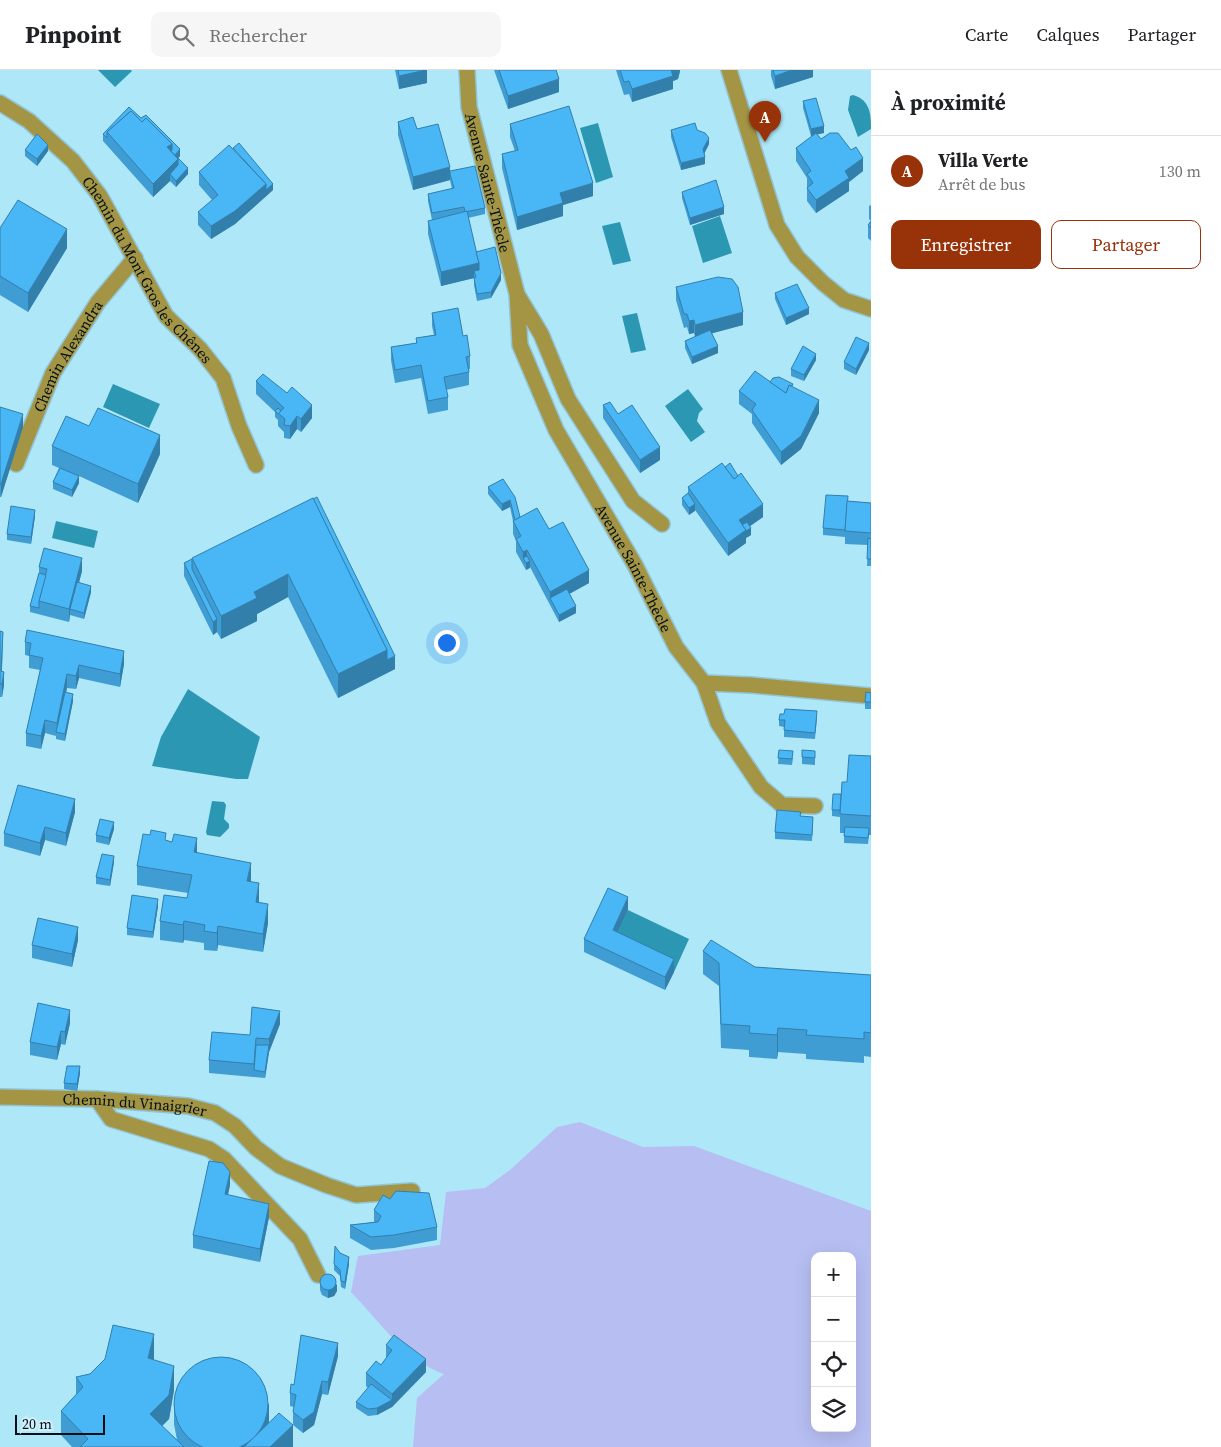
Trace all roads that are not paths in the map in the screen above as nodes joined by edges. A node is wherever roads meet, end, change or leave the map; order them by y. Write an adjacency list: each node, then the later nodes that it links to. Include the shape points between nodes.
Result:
1 (467, 70): 5 (street, Avenue Sainte-Thècle, via 469,107)
2 (728, 70): 6 (street, via 777,225 797,257 823,283 844,300)
3 (0, 103): 4 (street, Chemin du Mont Gros les Chênes, via 29,121 73,161 100,196)
4 (135, 258): 7 (street, Chemin Alexandra, via 98,302 53,373); 8 (street, Chemin du Mont Gros les Chênes, via 166,316 200,349 223,378)
5 (517, 294): 9 (street, Avenue Sainte-Thècle, via 541,334 568,399 633,501); 10 (street, Avenue Sainte-Thècle, via 520,345 556,430 635,565 676,647)
6 (871, 309)
7 (16, 464)
8 (256, 465)
9 (662, 524)
10 (704, 683): 11 (street); 12 (street, Avenue Sainte-Thècle, via 718,723 761,787 782,805)
11 (871, 696)
12 (815, 806)
13 (0, 1097): 14 (street, Chemin du Vinaigrier)
14 (97, 1099): 15 (street, Chemin du Vinaigrier, via 188,1106 215,1113 235,1126 280,1166 356,1195); 16 (street, via 111,1119 209,1149 224,1159 300,1239)
15 (412, 1191)
16 (318, 1275)

